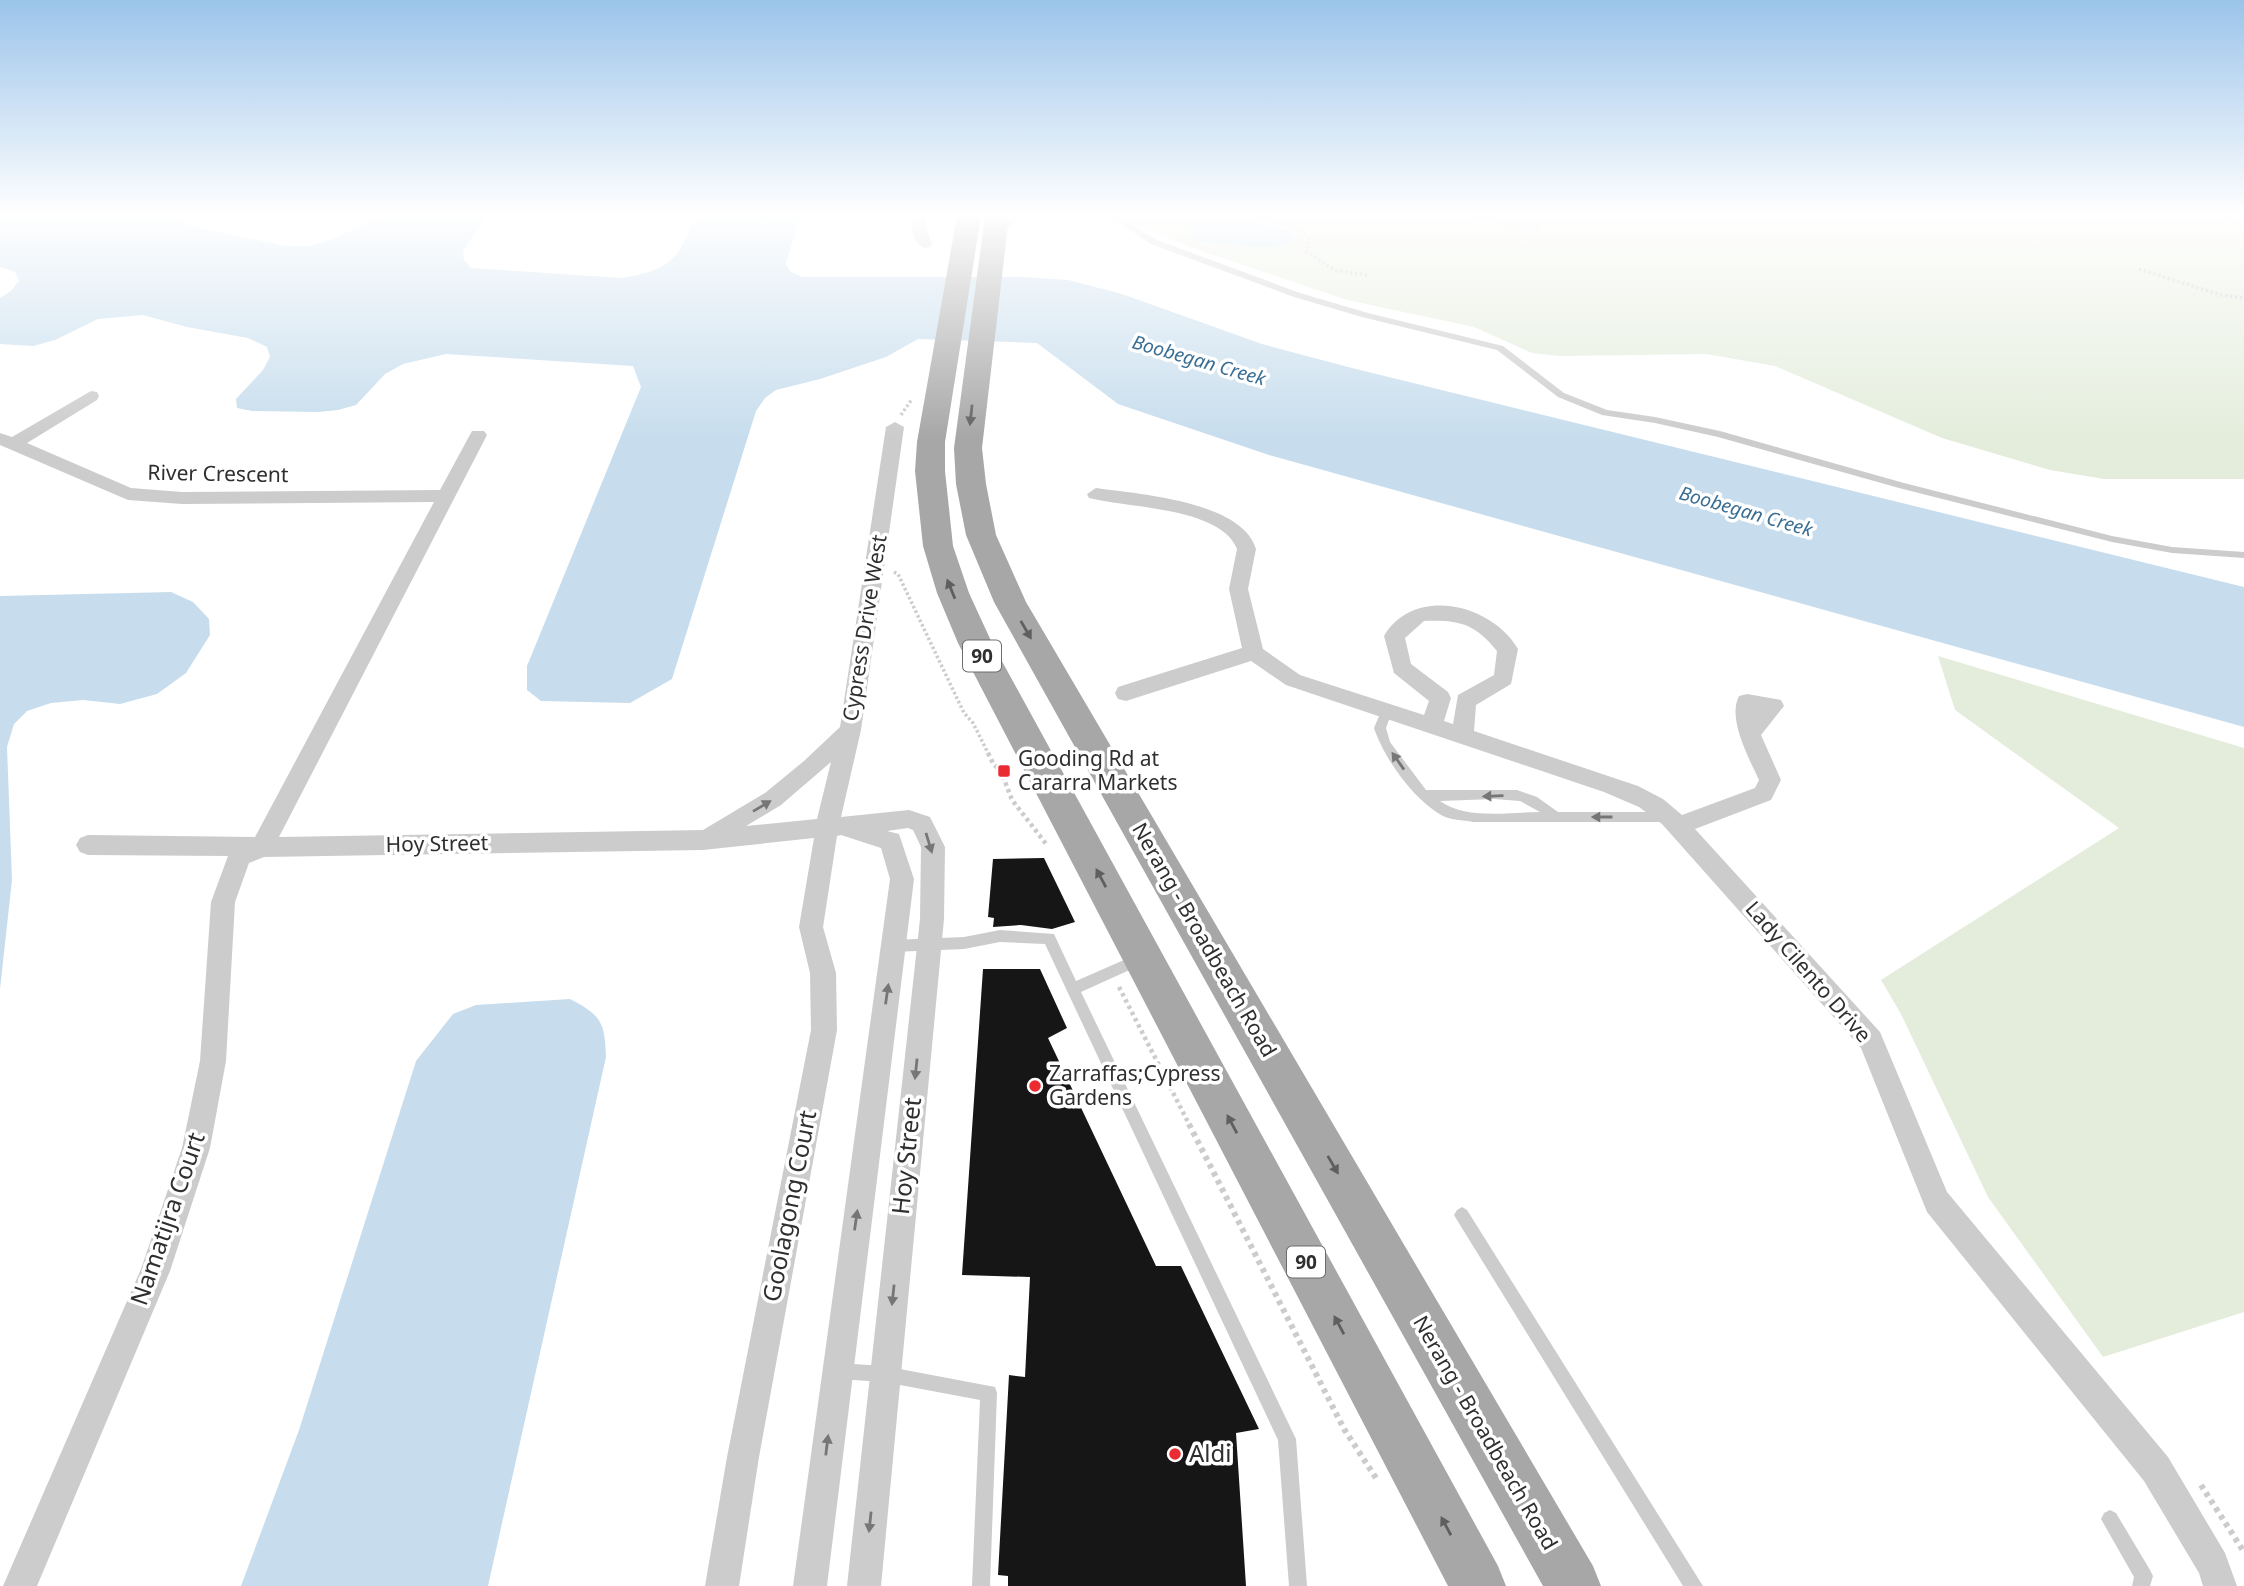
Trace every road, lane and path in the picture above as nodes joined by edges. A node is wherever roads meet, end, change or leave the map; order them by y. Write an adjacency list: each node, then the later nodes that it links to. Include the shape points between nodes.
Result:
1 (959, 290): 6 (main road, Nerang - Broadbeach Road / 90)
2 (982, 290): 6 (main road, Nerang - Broadbeach Road / 90)
3 (1284, 290): 13 (lane, via 1500,348 1560,395 1605,413 1720,434 2112,539 2172,550)
4 (2205, 290): 5 (path)
5 (2244, 298)
6 (963, 347): 33 (main road, Nerang - Broadbeach Road / 90, one-way to 6, via 945,576 932,520 931,442); 49 (main road, Nerang - Broadbeach Road / 90, one-way to 49, via 971,484 981,535 996,574)
7 (90, 396): 10 (street)
8 (895, 427): 14 (street, Cypress Drive West)
9 (478, 435): 12 (street)
10 (8, 441): 12 (street, River Crescent, via 106,487 153,498)
11 (1096, 494): 15 (street, via 1172,504 1223,523 1245,543 1248,558 1238,579)
12 (447, 496): 29 (street)
13 (2244, 555)
14 (874, 565): 20 (street, Cypress Drive West); 30 (path, via 898,574 964,713 1001,771 1012,800)
15 (1242, 608): 16 (street)
16 (1254, 653): 17 (street); 18 (street, Lady Cilento Drive, via 1293,680)
17 (1126, 693)
18 (1385, 712): 19 (street, Lady Cilento Drive); 23 (lane, one-way to 18, via 1381,735)
19 (1432, 726): 22 (street, Lady Cilento Drive); 22 (street, via 1440,698 1401,668 1394,636 1419,614 1455,612 1489,626 1508,649 1504,679 1466,701)
20 (850, 730): 26 (street, Cypress Drive West); 27 (street, one-way to 20, via 773,799)
21 (1749, 734): 25 (street, via 1770,780 1763,793)
22 (1463, 737): 25 (street, Lady Cilento Drive, via 1638,795)
23 (1422, 795): 24 (lane, via 1459,816); 24 (lane, one-way to 23, via 1516,795)
24 (1555, 817): 25 (lane, one-way to 24)
25 (1674, 821): 52 (street, Lady Cilento Drive, via 1871,1040 1937,1202 2156,1469 2213,1565)
26 (827, 827): 27 (street, Hoy Street); 31 (street, Hoy Street, via 891,841 902,879); 32 (street, Hoy Street, one-way to 32, via 909,819 922,824 933,847); 43 (street, Goolagong Court, via 811,928 823,973 824,1030)
27 (703, 840): 29 (street, Hoy Street)
28 (88, 845): 29 (street, Hoy Street)
29 (262, 847): 42 (street, Namatijra Court, via 239,857 223,902 213,1061 192,1160 155,1271)
30 (1052, 851)
31 (893, 946): 32 (lane); 36 (street, Hoy Street, one-way to 31)
32 (929, 946): 34 (lane, via 1000,936 1049,937); 37 (street, Hoy Street, one-way to 37)
33 (1128, 964): 34 (lane); 39 (path, via 1344,1429); 48 (main road, Nerang - Broadbeach Road / 90, one-way to 33)
34 (1073, 989): 47 (lane, via 1287,1439)
35 (1462, 1215): 50 (lane)
36 (836, 1371): 37 (lane); 44 (street, Hoy Street, one-way to 36)
37 (884, 1374): 45 (street, Hoy Street, one-way to 45); 46 (lane, via 989,1393)
38 (2197, 1481): 41 (path)
39 (1381, 1487)
40 (2110, 1520): 51 (lane, via 2144,1576)
41 (2244, 1552)
42 (20, 1586)
43 (722, 1586)
44 (810, 1586)
45 (864, 1586)
46 (981, 1586)
47 (1298, 1586)
48 (1478, 1586)
49 (1573, 1586)
50 (1695, 1586)
51 (2141, 1586)
52 (2220, 1586)

